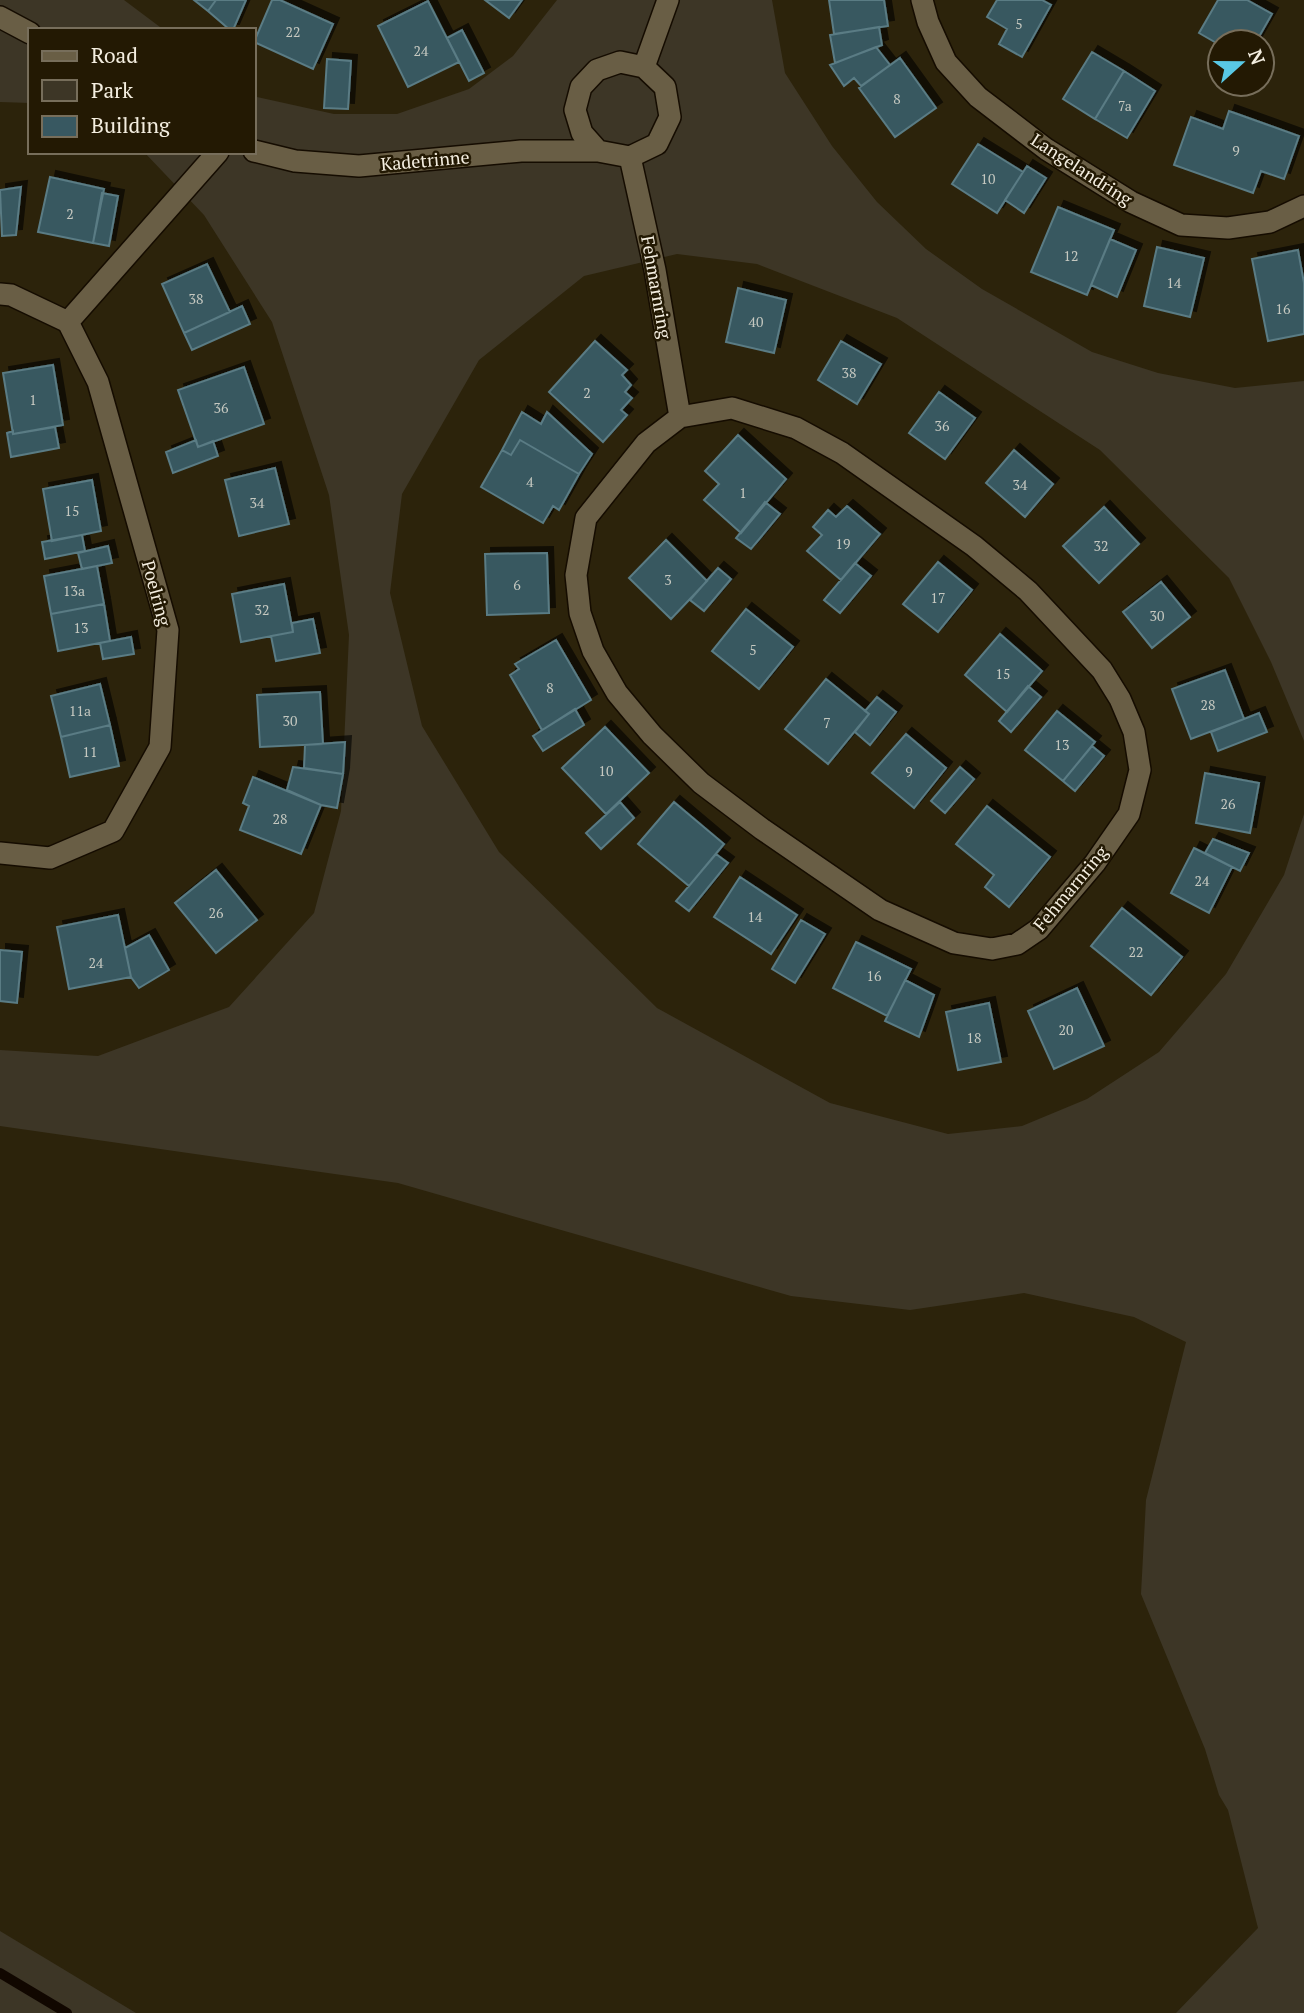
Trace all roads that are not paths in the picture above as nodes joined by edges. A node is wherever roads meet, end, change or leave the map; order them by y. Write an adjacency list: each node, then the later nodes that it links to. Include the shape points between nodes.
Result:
1 (668, 0): 5 (street)
2 (922, 0): 10 (street, Langelandring, via 946,62 978,97 1046,149 1131,202 1181,225 1228,228 1270,222)
3 (1, 11): 4 (street)
4 (28, 31)
5 (644, 67): 6 (street, via 620,62 597,70 581,87 575,110 582,133); 9 (street, via 665,88 670,117 657,144)
6 (598, 150): 7 (street, Kadetrinne, via 521,151 359,166 295,161); 9 (street, Kadetrinne)
7 (256, 151)
8 (216, 154): 12 (street)
9 (630, 157): 13 (street, Fehmarnring)
10 (1304, 206)
11 (0, 294): 12 (street)
12 (68, 322): 14 (street, Poelring, via 98,382 168,630 160,747 113,831 50,858)
13 (680, 417): 13 (street, Fehmarnring, via 646,443 586,518 576,575 580,613 593,650 617,693 701,783 880,910 954,943 992,949 1017,944 1039,929 1129,814 1140,770 1134,732 1102,670 1028,591 974,546 842,453 796,428 732,408)
14 (0, 853)

